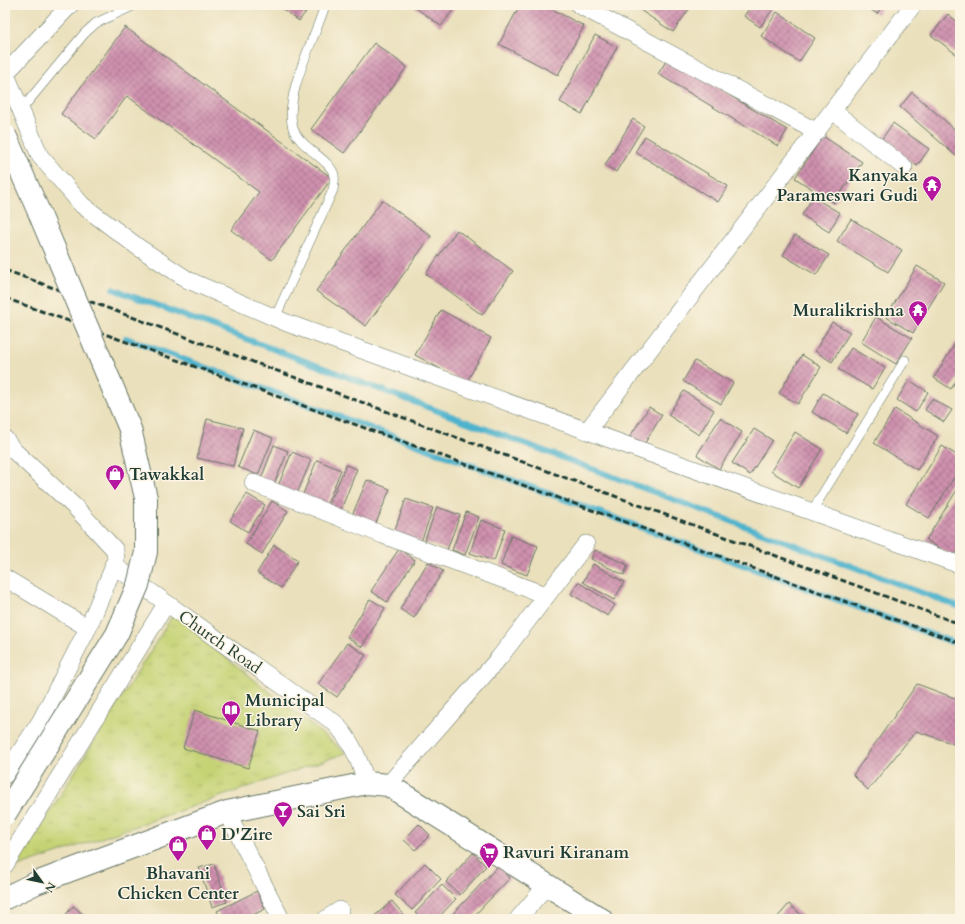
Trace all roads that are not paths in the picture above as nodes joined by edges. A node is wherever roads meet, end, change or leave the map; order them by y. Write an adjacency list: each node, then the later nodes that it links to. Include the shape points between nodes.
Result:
1 (70, 5): 6 (street)
2 (136, 5): 7 (lane, via 96,23)
3 (325, 5): 12 (lane, via 292,96 291,113 292,126 298,138 330,167 334,174 333,190)
4 (579, 5): 9 (street)
5 (913, 5): 8 (street)
6 (5, 73): 7 (street)
7 (21, 110): 12 (street, via 40,156 82,205 188,280)
8 (833, 111): 9 (street); 11 (street)
9 (816, 132): 14 (street)
10 (5, 135): 29 (main road, bridge, via 130,429 146,498 146,552 138,585 117,634)
11 (904, 167)
12 (275, 318): 14 (street)
13 (905, 360): 17 (lane)
14 (588, 430): 17 (street)
15 (8, 449): 20 (street, via 75,507 115,550 116,560)
16 (253, 483): 22 (street, via 383,535)
17 (812, 511): 19 (street)
18 (586, 544): 22 (street)
19 (959, 563)
20 (113, 565): 23 (street, Church Road); 24 (street)
21 (5, 578): 24 (street)
22 (546, 595): 27 (street, via 499,658)
23 (166, 604): 26 (street, Church Road, via 335,723 356,751); 30 (street)
24 (88, 628): 25 (street, via 40,722)
25 (5, 775)
26 (367, 783): 27 (main road); 28 (main road)
27 (388, 785): 31 (main road)
28 (227, 812): 32 (main road, via 36,883); 34 (street)
29 (5, 814)
30 (5, 865)
31 (547, 885): 36 (street); 37 (main road)
32 (5, 898)
33 (340, 910): 35 (street)
34 (281, 919)
35 (326, 919)
36 (518, 919)
37 (601, 919)

